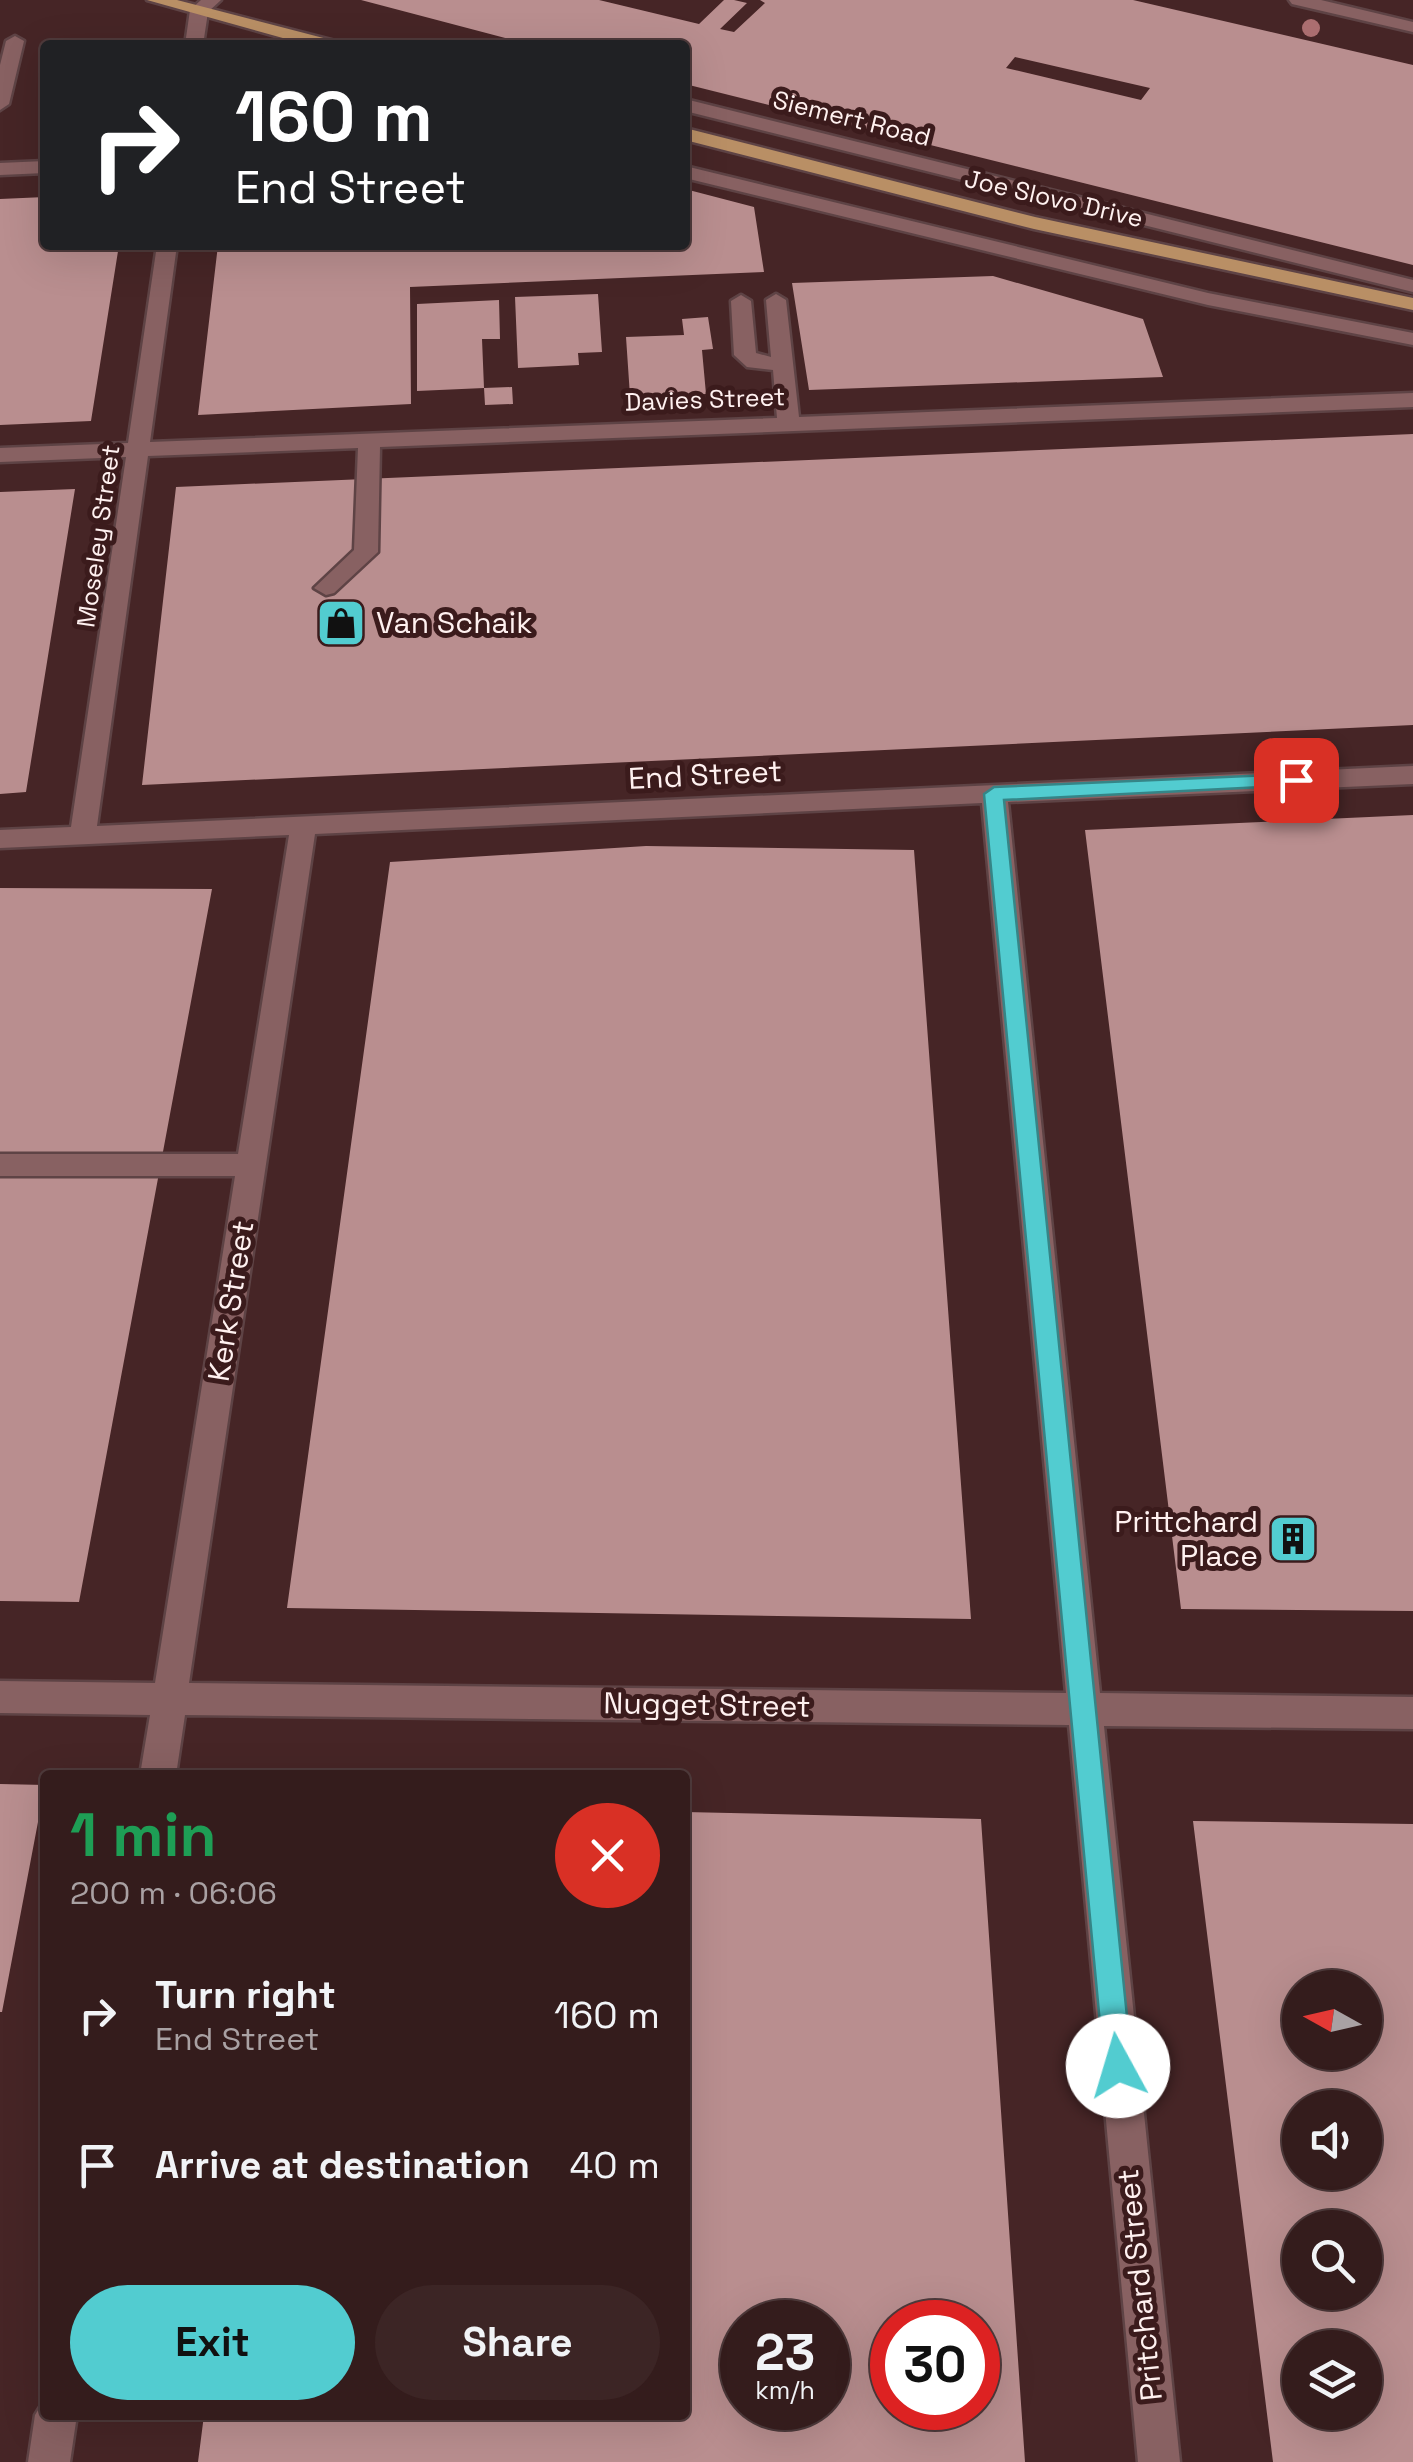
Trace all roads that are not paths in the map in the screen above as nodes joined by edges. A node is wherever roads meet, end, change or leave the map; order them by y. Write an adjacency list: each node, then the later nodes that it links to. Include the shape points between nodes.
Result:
1 (156, 0): 3 (main road)
2 (1298, 0): 4 (street)
3 (206, 5): 5 (street); 6 (main road)
4 (1413, 27)
5 (196, 40)
6 (314, 40)
7 (15, 41): 8 (street)
8 (0, 104)
9 (690, 106): 15 (street, Siemert Road)
10 (690, 135): 18 (main road, Joe Slovo Drive, via 1034,224)
11 (40, 167): 12 (street)
12 (0, 169)
13 (690, 173): 19 (street, via 1189,294)
14 (167, 250): 24 (street, Moseley Street)
15 (1413, 286)
16 (776, 300): 20 (street)
17 (741, 301): 20 (street, via 745,355)
18 (1413, 304)
19 (1413, 339)
20 (783, 364): 22 (street)
21 (1413, 400): 22 (street, Davies Street)
22 (789, 423): 23 (street, Davies Street)
23 (370, 439): 24 (street, Davies Street); 26 (street, via 366,552)
24 (138, 448): 25 (street, Davies Street); 30 (street, Moseley Street)
25 (0, 454)
26 (326, 588)
27 (1413, 775): 28 (street, End Street)
28 (994, 794): 29 (street, End Street); 36 (street, Pritchard Street)
29 (303, 826): 30 (street, End Street); 33 (street, Kerk Street)
30 (84, 834): 31 (street, End Street)
31 (0, 838)
32 (0, 1165): 33 (street)
33 (252, 1165): 35 (street, Kerk Street)
34 (0, 1697): 35 (street, Nugget Street)
35 (170, 1698): 36 (street, Nugget Street); 38 (street, Kerk Street)
36 (1082, 1709): 37 (street, Nugget Street); 41 (street, Pritchard Street)
37 (1413, 1713)
38 (159, 1770)
39 (55, 2420): 40 (street)
40 (48, 2462)
41 (1158, 2462)

